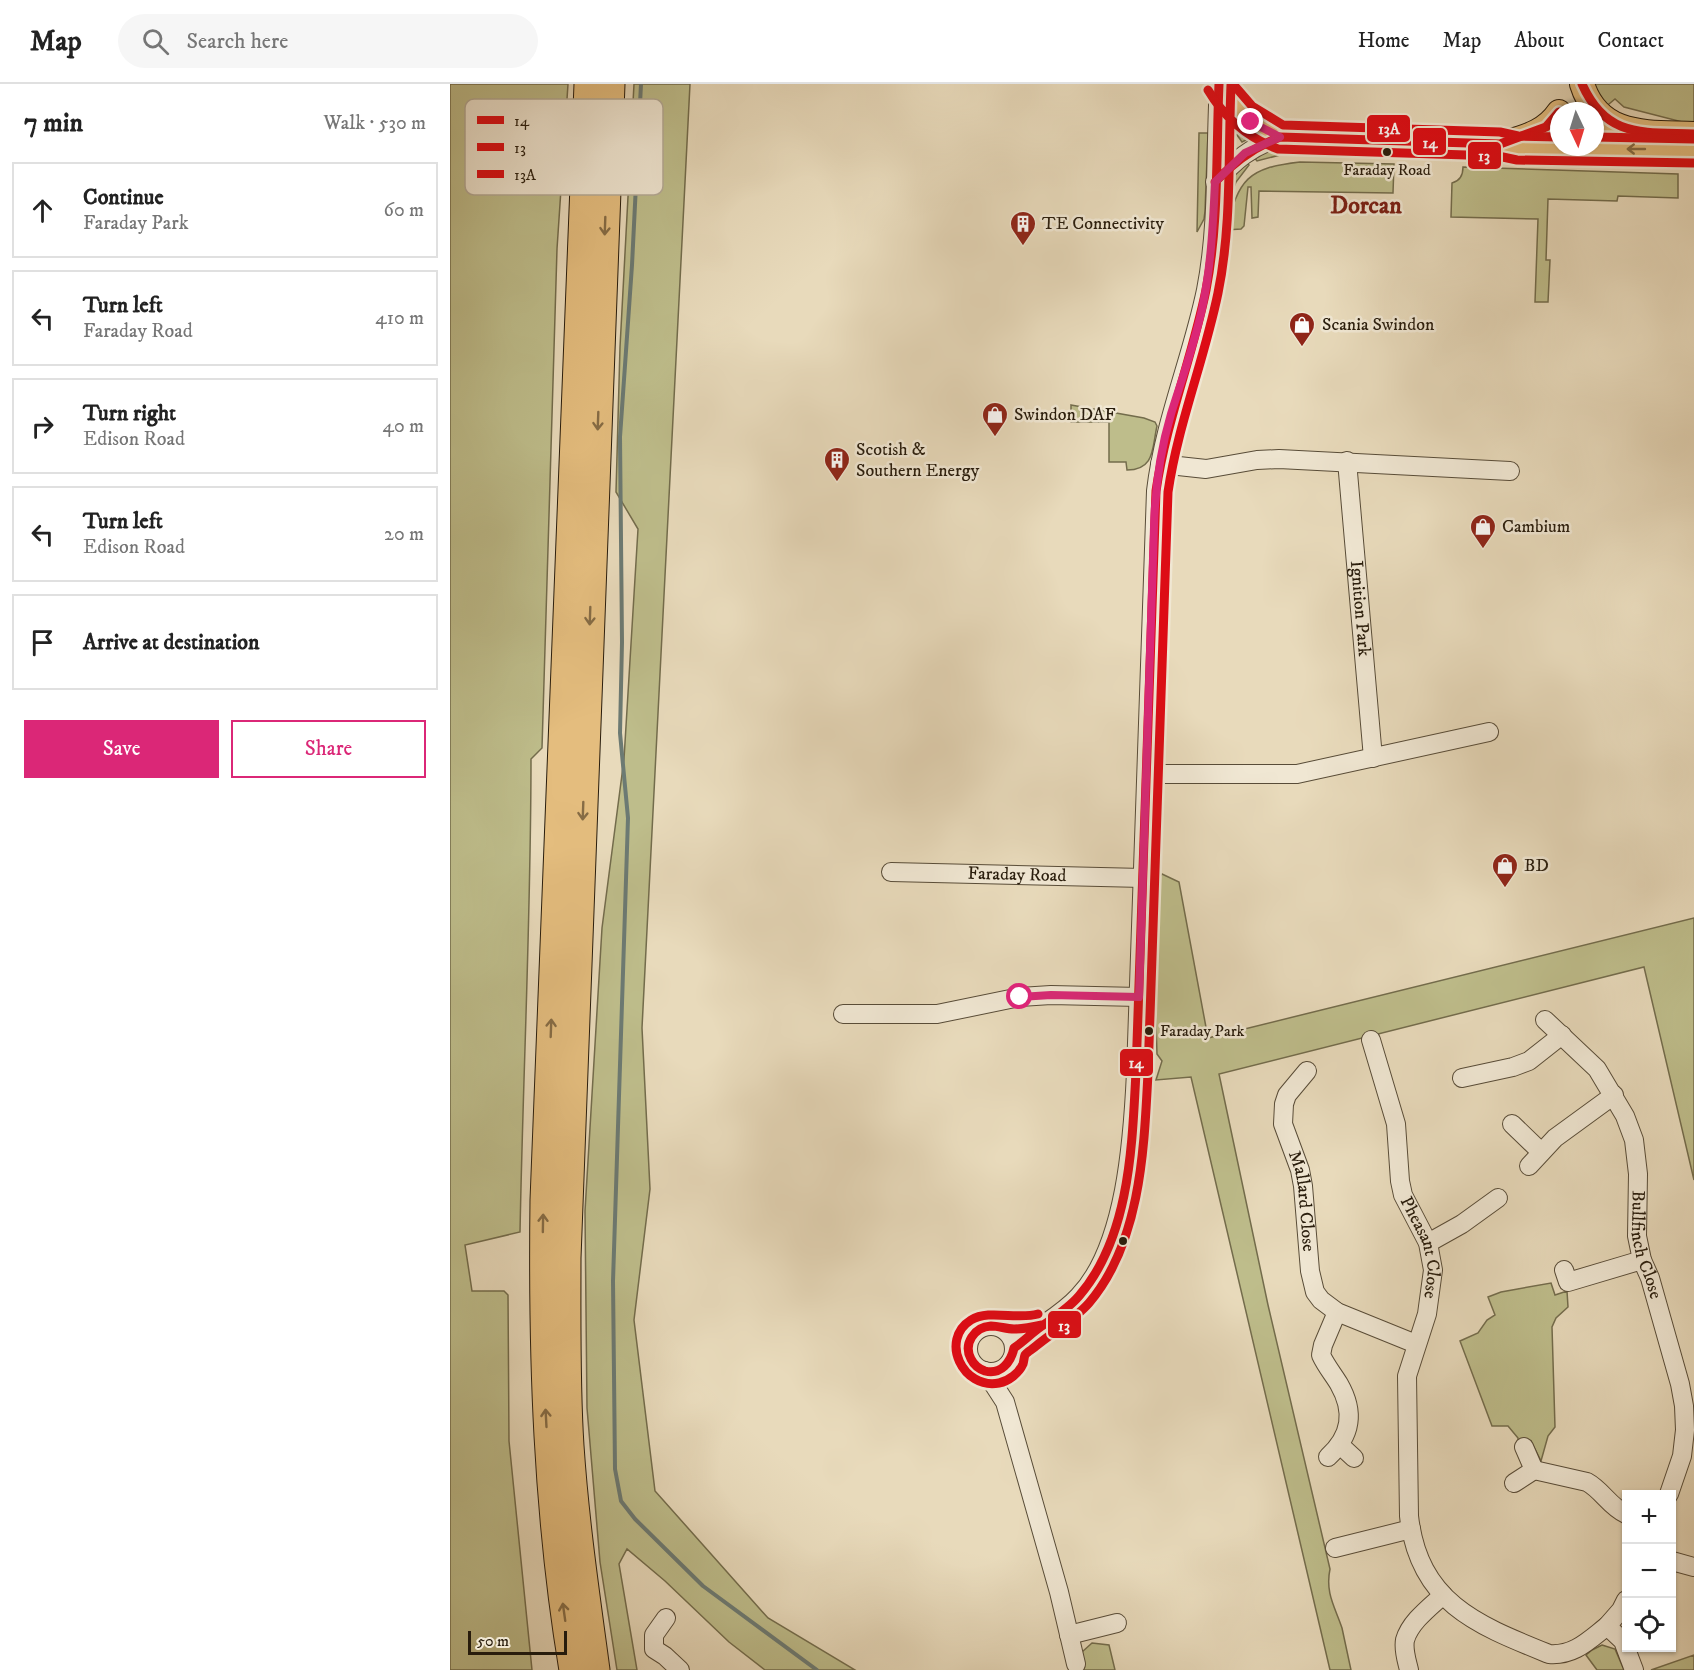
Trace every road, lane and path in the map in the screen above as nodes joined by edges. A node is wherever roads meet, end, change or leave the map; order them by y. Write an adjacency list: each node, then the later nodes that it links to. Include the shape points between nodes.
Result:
1 (588, 84): 6 (highway, one-way to 1)
2 (611, 84): 7 (highway, one-way to 7)
3 (1219, 84): 11 (main road, via 1242,115); 14 (street)
4 (1571, 84): 8 (main road)
5 (1582, 84): 10 (main road, via 1597,111 1619,127)
6 (587, 99)
7 (610, 99)
8 (1564, 102)
9 (1550, 122): 12 (main road, via 1536,132)
10 (1694, 134)
11 (1280, 137): 12 (main road); 14 (street, via 1245,153)
12 (1500, 144): 13 (main road, one-way to 12, via 1517,148)
13 (1694, 151)
14 (1215, 182): 18 (street, via 1209,274)
15 (584, 195): 63 (highway, one-way to 15, via 552,1501 543,1363 543,1287)
16 (607, 195): 64 (highway, one-way to 64, via 567,1258 570,1446)
17 (1347, 461): 18 (street, via 1257,460 1206,469); 19 (street); 21 (street, Ignition Park)
18 (1160, 464): 22 (street, via 1154,506)
19 (1510, 471)
20 (1489, 732): 21 (street)
21 (1373, 758): 22 (street, via 1285,776)
22 (1146, 774): 24 (street)
23 (891, 872): 24 (street, Faraday Road)
24 (1143, 878): 25 (street)
25 (1139, 997): 26 (street, via 1030,997 937,1014); 39 (street, via 1132,1124 1114,1230 1096,1274 1065,1310)
26 (843, 1014)
27 (1545, 1020): 28 (street, Bullfinch Close)
28 (1562, 1035): 31 (street, via 1529,1061); 32 (street, Bullfinch Close, via 1597,1069)
29 (1371, 1040): 35 (street, Pheasant Close, via 1396,1124 1403,1195)
30 (1295, 1076): 38 (street, Mallard Close, via 1284,1104 1283,1124 1303,1186 1312,1283 1321,1300)
31 (1462, 1078)
32 (1614, 1095): 33 (street, via 1567,1127 1535,1159); 36 (street, Bullfinch Close, via 1636,1149 1636,1236)
33 (1512, 1124)
34 (1493, 1208): 35 (street)
35 (1428, 1243): 41 (street, Pheasant Close, via 1432,1288)
36 (1642, 1260): 37 (street, via 1568,1282); 50 (street, Bullfinch Close, via 1661,1314 1684,1406 1682,1456)
37 (1564, 1270)
38 (1337, 1312): 41 (street, Mallard Close); 47 (street, via 1321,1355 1347,1402 1347,1433 1334,1451)
39 (1042, 1325): 40 (street); 42 (street)
40 (1002, 1329): 42 (street, via 1011,1337); 44 (street, via 980,1329 970,1340 970,1357)
41 (1416, 1344): 52 (street, Pheasant Close, via 1407,1376 1406,1407)
42 (1014, 1348): 43 (street)
43 (1007, 1365): 44 (street); 45 (street)
44 (985, 1371): 45 (street)
45 (1005, 1402): 61 (street)
46 (1524, 1447): 48 (street)
47 (1354, 1458)
48 (1534, 1470): 49 (street); 51 (street, via 1587,1482)
49 (1514, 1483)
50 (1670, 1490)
51 (1622, 1511)
52 (1411, 1529): 53 (street); 56 (street, Pheasant Close, via 1421,1563)
53 (1335, 1548)
54 (1676, 1562): 55 (street)
55 (1694, 1567)
56 (1443, 1595): 60 (street, Pheasant Close, via 1471,1619 1549,1654 1577,1648); 66 (street, via 1409,1631 1405,1641)
57 (1622, 1608): 60 (street)
58 (666, 1618): 65 (street, via 654,1635 654,1649)
59 (1117, 1623): 61 (street)
60 (1607, 1626): 67 (street, via 1623,1641)
61 (1069, 1635): 62 (street)
62 (1076, 1664)
63 (573, 1670)
64 (596, 1670)
65 (680, 1670)
66 (1408, 1670)
67 (1634, 1670)

